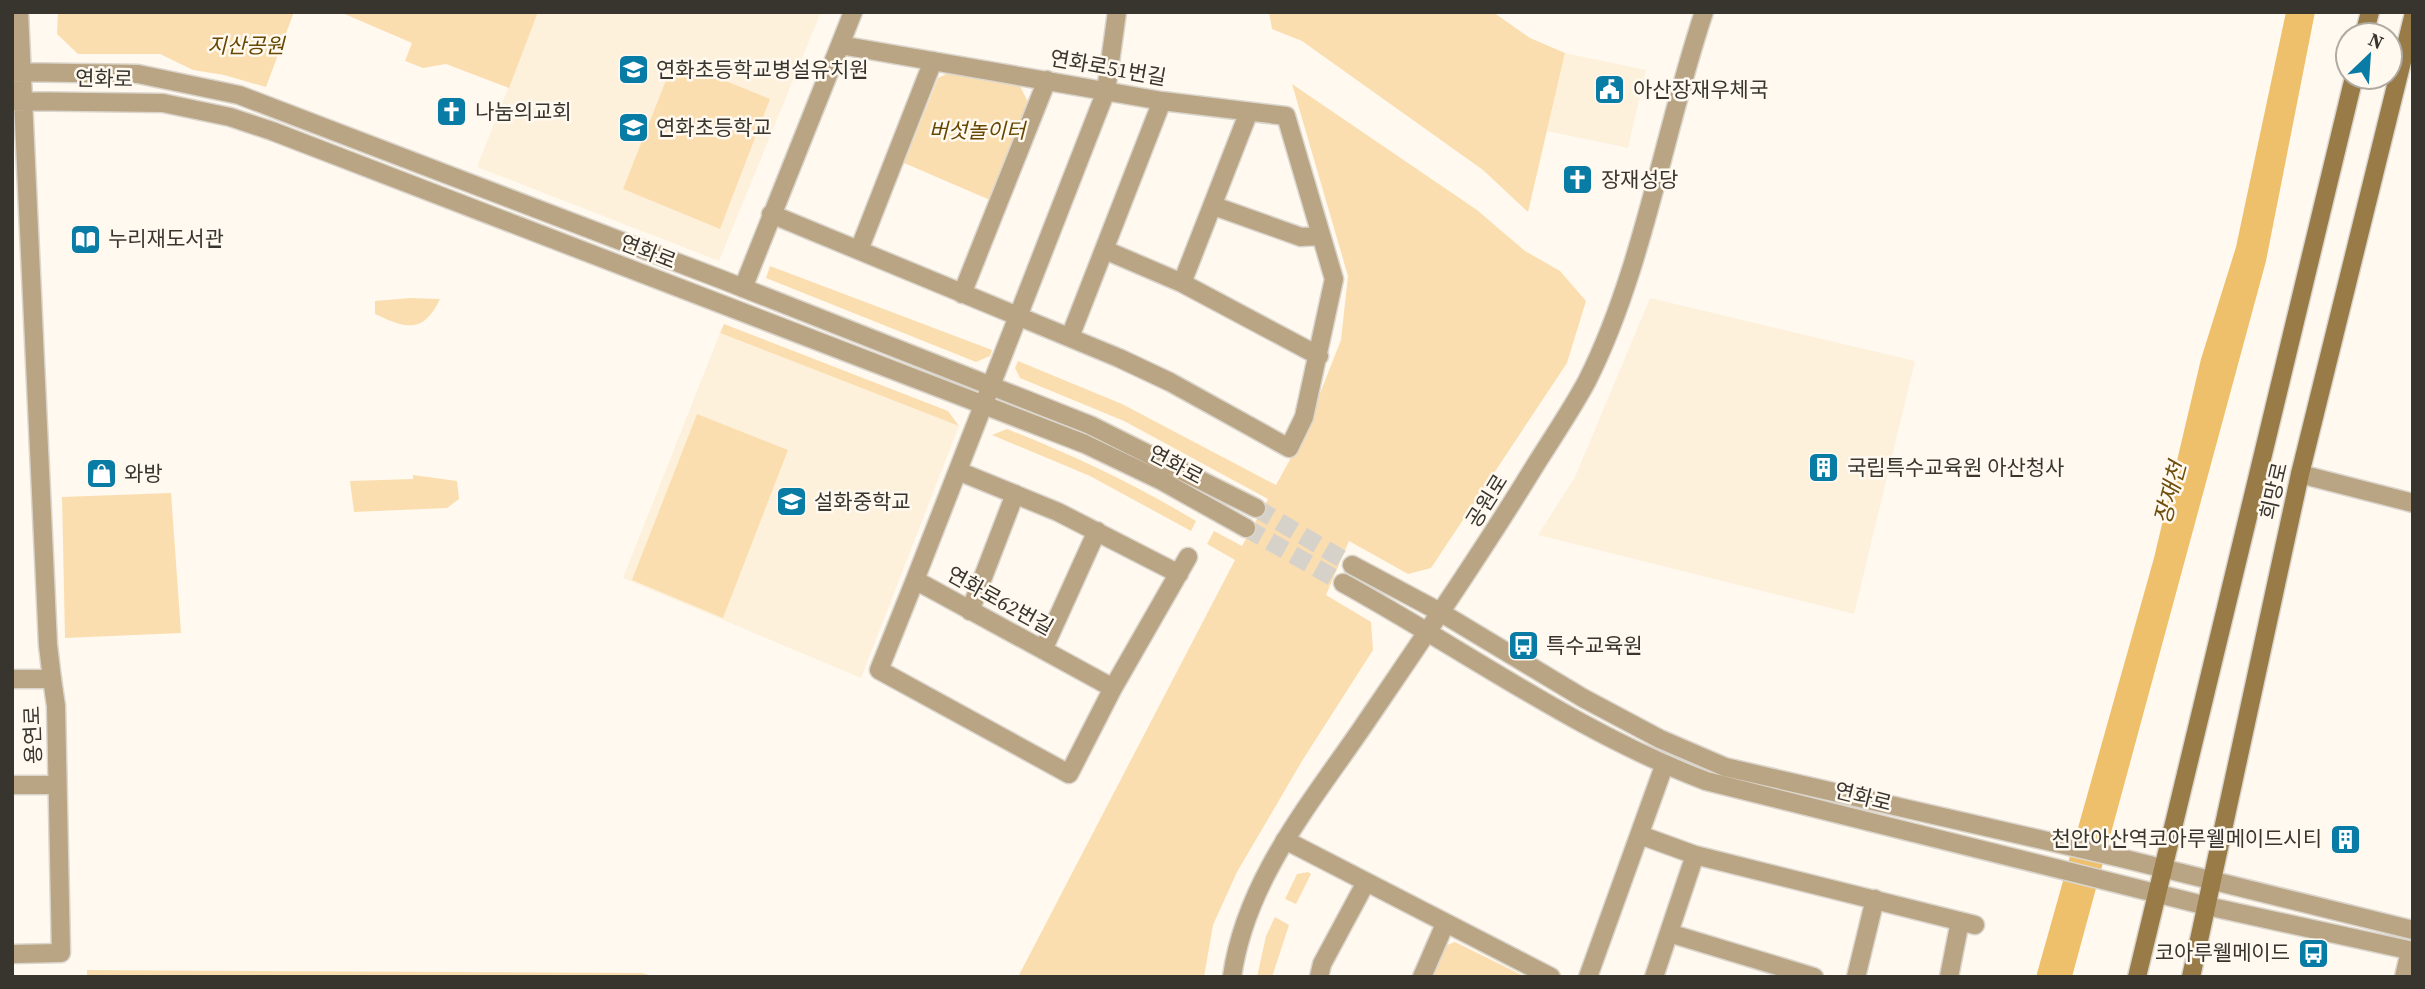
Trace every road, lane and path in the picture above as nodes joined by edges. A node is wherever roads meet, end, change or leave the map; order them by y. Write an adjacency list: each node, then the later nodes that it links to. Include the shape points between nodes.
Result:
1 (19, 12): 8 (street, 용연로)
2 (853, 12): 6 (street)
3 (1117, 12): 10 (street)
4 (1704, 12): 41 (street, 공원로, via 1680,83 1623,295 1587,381)
5 (2413, 17): 29 (main road, 희망로)
6 (840, 45): 7 (street, 연화로51번길); 16 (street)
7 (933, 61): 9 (street, 연화로51번길); 18 (street)
8 (17, 72): 12 (street, 용연로); 21 (street, 연화로, via 138,74 239,95)
9 (1047, 80): 10 (street, 연화로51번길); 22 (street)
10 (1106, 91): 13 (street, 연화로51번길); 23 (street)
11 (2351, 91): 53 (main road, 희망로)
12 (18, 101): 27 (street, 연화로, via 163,103 230,117); 45 (street, 용연로)
13 (1162, 101): 14 (street, 연화로51번길); 19 (street)
14 (1248, 114): 15 (street); 17 (street, 연화로51번길, via 1286,116)
15 (1214, 206): 17 (street, via 1301,237); 20 (street)
16 (771, 214): 18 (street); 21 (street)
17 (1319, 236): 25 (street, 연화로51번길, via 1334,279)
18 (859, 250): 22 (street)
19 (1105, 250): 20 (street); 24 (street)
20 (1182, 283): 25 (street)
21 (743, 288): 26 (street, 연화로)
22 (962, 294): 23 (street)
23 (1017, 317): 24 (street); 26 (street)
24 (1070, 337): 25 (street, 연화로51번길, via 1170,382 1289,448 1304,417)
25 (1319, 356)
26 (990, 385): 27 (street, 연화로62번길); 32 (street, 연화로, via 1090,425)
27 (983, 404): 28 (street, 연화로62번길); 33 (street, 연화로, via 1085,444)
28 (958, 471): 30 (street); 38 (street, 연화로62번길)
29 (2301, 474): 31 (street); 54 (main road, 희망로)
30 (1016, 494): 34 (street); 40 (street)
31 (2413, 503)
32 (1256, 508)
33 (1246, 528)
34 (1097, 531): 37 (street); 43 (street)
35 (1188, 557): 37 (street)
36 (1352, 565): 41 (street, 연화로)
37 (1179, 574): 46 (street)
38 (915, 580): 40 (street, 연화로62번길); 46 (street, via 879,670 914,690 1069,774)
39 (1343, 583): 42 (street, 연화로)
40 (970, 611): 43 (street, 연화로62번길)
41 (1440, 612): 42 (street, 공원로); 53 (street, 연화로, via 1583,698 1725,767)
42 (1429, 630): 47 (street, 연화로, via 1605,736); 51 (street, 공원로)
43 (1043, 650): 46 (street, 연화로62번길)
44 (12, 679): 45 (street)
45 (52, 679): 49 (street, 용연로)
46 (1113, 688)
47 (1664, 766): 50 (street); 56 (street, 연화로, via 1706,782)
48 (12, 785): 49 (street, 용연로)
49 (57, 785): 63 (street, 용연로, via 61,953)
50 (1640, 835): 52 (street); 68 (street)
51 (1285, 840): 55 (street); 64 (street, 공원로, via 1250,907)
52 (1695, 855): 57 (street); 61 (street)
53 (2162, 868): 54 (street, 연화로); 56 (main road, 희망로)
54 (2213, 881): 58 (main road, 희망로); 60 (street, 연화로)
55 (1365, 884): 59 (street); 65 (street)
56 (2155, 892): 58 (street, 연화로); 73 (main road, 희망로)
57 (1875, 899): 71 (street); 72 (street, via 1968,923)
58 (2207, 906): 62 (street, 연화로); 74 (main road, 희망로)
59 (1445, 924): 66 (street); 67 (street)
60 (2413, 930)
61 (1669, 933): 69 (street); 70 (street)
62 (2411, 951): 75 (street)
63 (12, 954)
64 (1232, 977)
65 (1319, 977)
66 (1422, 977)
67 (1551, 977)
68 (1588, 977)
69 (1654, 977)
70 (1814, 977)
71 (1856, 977)
72 (1949, 977)
73 (2137, 977)
74 (2191, 977)
75 (2404, 977)

